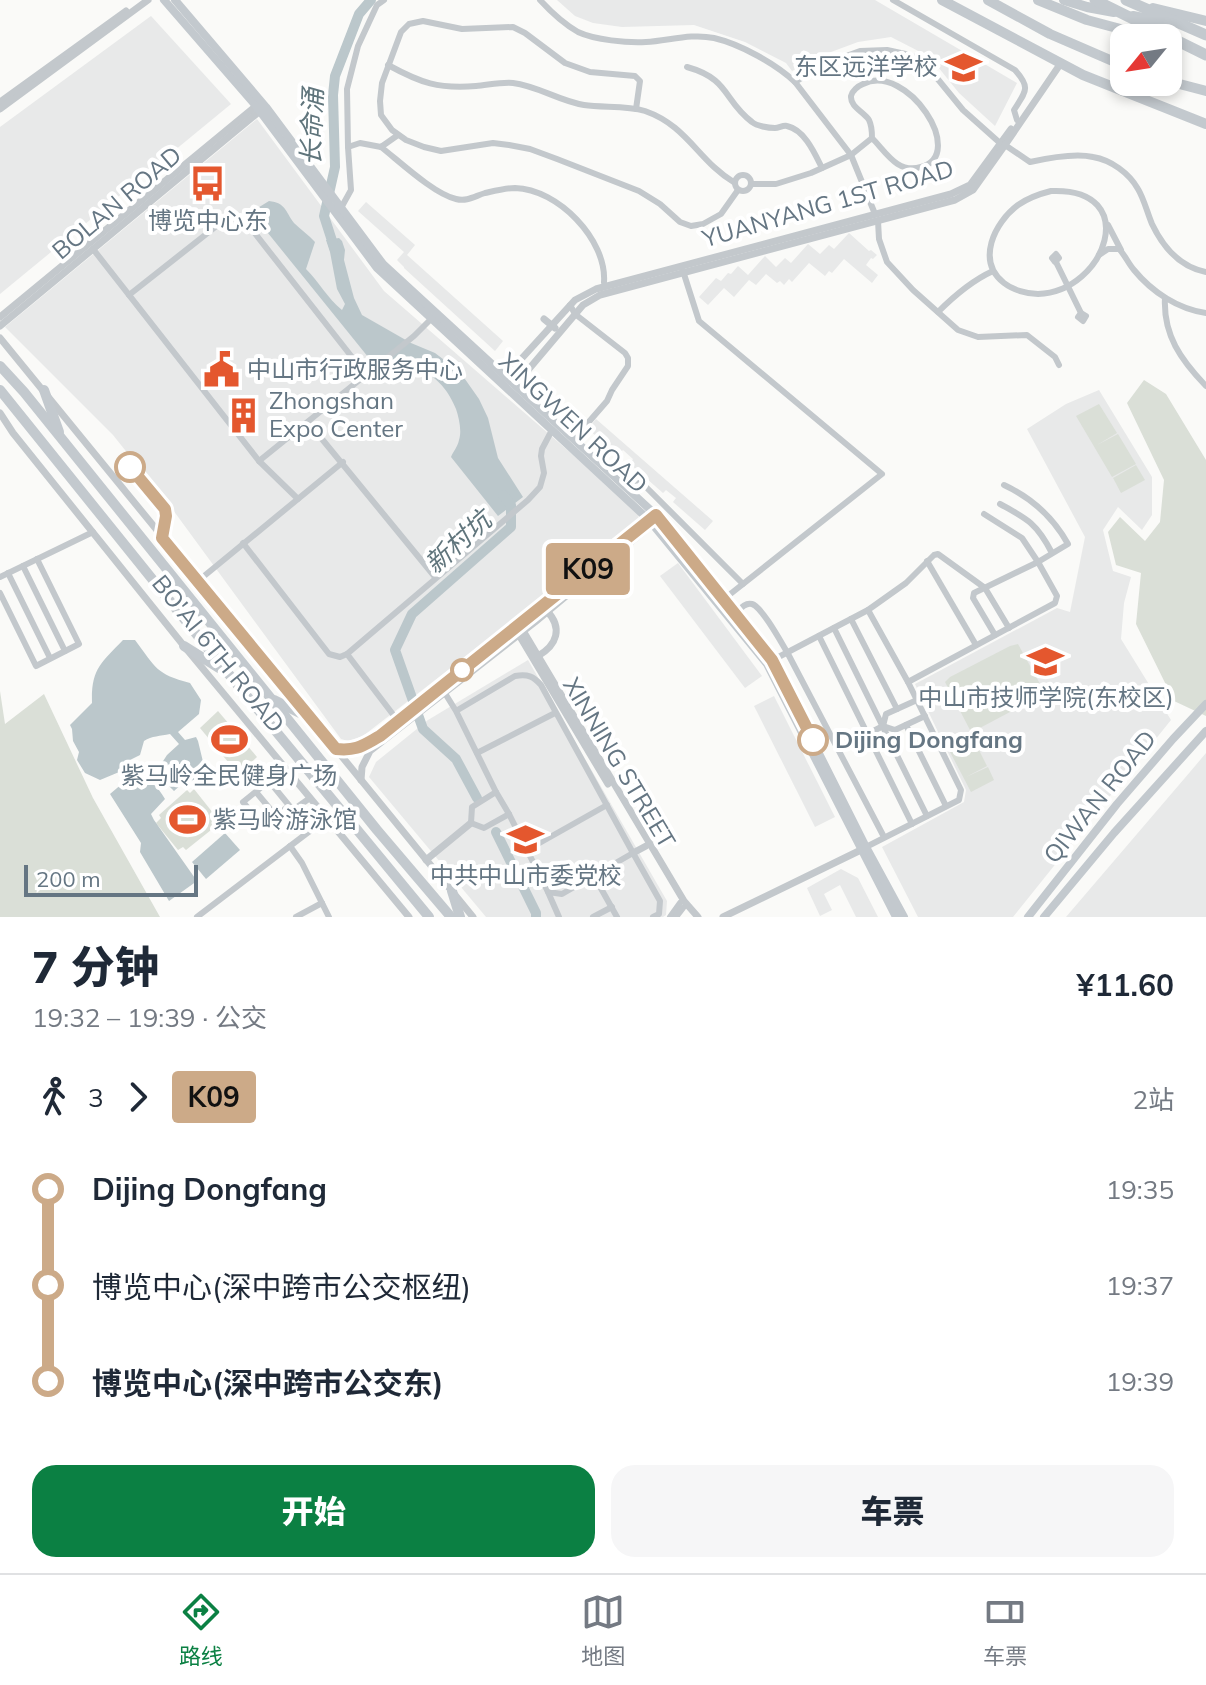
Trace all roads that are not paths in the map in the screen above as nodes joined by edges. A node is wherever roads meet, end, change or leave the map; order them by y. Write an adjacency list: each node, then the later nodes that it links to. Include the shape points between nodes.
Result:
1 (140, 0): 27 (street)
2 (148, 0): 27 (street)
3 (164, 0): 28 (main road, XINGWEN ROAD)
4 (175, 0): 28 (main road, XINGWEN ROAD)
5 (384, 0): 35 (street, via 358,46 347,89)
6 (540, 0): 24 (street, via 580,33 644,42 713,38 745,50)
7 (893, 0): 30 (street, via 1015,70 1026,92 1014,110)
8 (942, 0): 21 (highway)
9 (988, 0): 20 (highway)
10 (1038, 0): 16 (highway)
11 (1064, 0): 17 (highway)
12 (1095, 0): 19 (highway)
13 (1117, 0): 15 (highway)
14 (1126, 0): 17 (highway)
15 (1206, 21)
16 (1110, 26)
17 (1206, 33)
18 (1182, 46): 19 (highway)
19 (1206, 54)
20 (1110, 60)
21 (1061, 63): 30 (street, YUANYANG 1ST ROAD); 31 (highway); 34 (street, YUANYANG 1ST ROAD)
22 (388, 65): 29 (street, via 435,86 510,83 581,105); 29 (street, via 409,24 513,27 565,63 590,72 635,76 640,81); 32 (street, via 381,115)
23 (687, 67): 38 (street, via 714,78 755,124 787,126 801,134)
24 (795, 82): 34 (street, via 860,51 910,55 923,61 963,110); 37 (street)
25 (1182, 84): 26 (highway)
26 (1206, 90)
27 (1, 104)
28 (261, 107): 41 (main road, XINGWEN ROAD); 44 (street, BOLAN ROAD); 60 (street, BOLAN ROAD)
29 (636, 109): 40 (street, via 676,127)
30 (1017, 120): 34 (street, YUANYANG 1ST ROAD)
31 (1206, 124)
32 (398, 135): 36 (street); 40 (street, via 441,151 493,143 530,149 639,191 691,226 721,214)
33 (872, 138): 33 (street, via 868,119 853,105 852,92 871,81 888,81 907,91 924,110 939,140 938,153 920,168 906,168); 37 (street)
34 (1003, 144): 42 (street, YUANYANG 1ST ROAD, via 973,190 955,200); 50 (street, via 1030,162 1092,156 1116,165 1137,187 1169,252 1193,270)
35 (348, 147): 36 (street); 41 (street, via 351,190)
36 (381, 147): 52 (street, via 457,200 516,188 542,194 586,230 605,272)
37 (851, 155): 38 (street); 42 (street)
38 (822, 168): 39 (street, via 776,184)
39 (751, 184): 40 (street, via 746,191); 40 (street, via 744,175 737,178)
40 (737, 187)
41 (336, 205): 61 (main road, XINGWEN ROAD, via 377,268); 70 (main road, XINGWEN ROAD, via 383,264)
42 (877, 218): 48 (street, YUANYANG 1ST ROAD); 56 (street, via 887,262)
43 (1106, 221): 45 (street); 46 (street); 49 (street, via 1085,196 1051,191 1029,199 997,228 989,254)
44 (93, 249): 53 (street); 64 (street, BOLAN ROAD)
45 (1121, 250): 46 (street); 54 (street, via 1132,268)
46 (1099, 255): 51 (street)
47 (1056, 262): 51 (street)
48 (683, 270): 52 (street, YUANYANG 1ST ROAD); 99 (street, via 699,321 882,474)
49 (993, 271): 51 (street, via 1010,287 1028,293); 56 (street)
50 (1206, 272)
51 (1068, 285): 57 (street)
52 (605, 287): 55 (street, YUANYANG 1ST ROAD); 59 (street, YUANYANG 1ST ROAD)
53 (129, 295): 69 (street, via 233,213 246,222); 80 (street)
54 (1165, 298): 58 (street); 71 (street, via 1170,336)
55 (570, 305): 59 (street); 63 (street, YUANYANG 1ST ROAD)
56 (938, 312): 67 (street, via 958,330 978,337 1027,335)
57 (1081, 313)
58 (1206, 313)
59 (575, 314): 65 (street); 78 (street, via 625,353 628,366)
60 (0, 317)
61 (431, 319): 69 (street); 77 (main road, XINGWEN ROAD)
62 (544, 319): 63 (street)
63 (552, 325): 65 (street); 70 (street, YUANYANG 1ST ROAD, via 513,368)
64 (0, 326)
65 (560, 332): 74 (street, via 523,376)
66 (0, 338): 73 (street, BO'AI 6TH ROAD)
67 (1059, 365)
68 (0, 366): 79 (highway, BO'AI 6TH ROAD)
69 (369, 373): 76 (street)
70 (501, 373): 74 (main road, XINGWEN ROAD)
71 (1206, 386)
72 (0, 390): 120 (highway, BO'AI 6TH ROAD)
73 (44, 390): 79 (highway); 98 (street, BO'AI 6TH ROAD)
74 (525, 395): 78 (main road, XINGWEN ROAD)
75 (0, 413): 88 (street, BO'AI 6TH ROAD)
76 (308, 422): 80 (street); 81 (street)
77 (552, 430): 87 (main road, XINGWEN ROAD); 97 (street, via 542,449 540,487)
78 (574, 439): 82 (main road, XINGWEN ROAD)
79 (62, 441): 123 (highway, BO'AI 6TH ROAD)
80 (259, 461): 84 (street)
81 (343, 462): 84 (street); 97 (street)
82 (625, 485): 87 (main road, XINGWEN ROAD); 99 (street, via 639,480)
83 (1004, 485): 90 (street, via 1030,500 1059,528 1068,544)
84 (298, 499): 89 (street)
85 (1000, 504): 90 (street, via 1038,528)
86 (984, 514): 93 (street, via 1022,538)
87 (654, 519): 102 (main road, XINGWEN ROAD); 104 (street); 109 (street); 119 (main road, XINGWEN ROAD)
88 (93, 532): 91 (street); 113 (street, BO'AI 6TH ROAD)
89 (243, 543): 98 (street); 116 (street, via 329,654)
90 (1052, 553): 93 (street)
91 (37, 559): 94 (street); 114 (street, via 79,644)
92 (927, 561): 100 (street, via 938,554); 103 (street); 112 (street)
93 (1038, 562): 100 (street); 108 (street, via 1057,596 1055,603)
94 (23, 566): 95 (street); 114 (street)
95 (8, 573): 96 (street); 118 (street)
96 (0, 577)
97 (435, 577): 116 (street)
98 (198, 581): 130 (street, BO'AI 6TH ROAD)
99 (743, 584): 102 (street)
100 (984, 588): 108 (street); 110 (street, via 973,598)
101 (0, 593): 118 (street, via 36,666)
102 (724, 599): 105 (main road, XINGWEN ROAD)
103 (868, 610): 106 (street); 121 (street)
104 (547, 611): 109 (street); 117 (street, via 556,637)
105 (736, 613): 115 (street, via 744,605 755,605); 119 (main road, XINGWEN ROAD)
106 (851, 619): 107 (street); 125 (street)
107 (834, 628): 111 (street); 133 (street)
108 (1009, 628): 110 (street)
109 (519, 629): 117 (street); 122 (street); 155 (street, XINNING STREET)
110 (995, 635): 112 (street)
111 (819, 636): 115 (street); 135 (street)
112 (976, 645): 121 (street)
113 (184, 646): 120 (highway); 142 (street, BO'AI 6TH ROAD)
114 (65, 651): 118 (street)
115 (787, 652): 119 (street); 137 (street)
116 (347, 654): 131 (street)
117 (538, 656): 181 (street)
118 (50, 658)
119 (769, 662): 157 (main road, XINGWEN ROAD)
120 (227, 672): 170 (highway, BO'AI 6TH ROAD)
121 (908, 682): 124 (street)
122 (443, 690): 127 (street); 131 (street)
123 (269, 697): 130 (highway); 171 (highway, BO'AI 6TH ROAD)
124 (917, 700): 125 (street); 129 (street)
125 (897, 709): 133 (street, via 886,714)
126 (1204, 710): 186 (main road, QIWAN ROAD, via 1117,804)
127 (456, 711): 128 (street, via 525,674 541,685); 138 (street)
128 (555, 713): 138 (street); 143 (street)
129 (925, 716): 132 (street); 144 (street, via 961,790 959,800)
130 (310, 718): 136 (street, BO'AI 6TH ROAD)
131 (400, 724): 136 (street, via 359,748); 139 (street, via 370,751)
132 (906, 725): 133 (street, via 895,730); 144 (street)
133 (883, 726): 135 (street); 148 (street)
134 (1206, 731): 187 (main road, QIWAN ROAD)
135 (868, 734): 137 (street); 151 (street)
136 (336, 749): 139 (street, BO'AI 6TH ROAD)
137 (839, 749): 153 (street)
138 (477, 753): 141 (street)
139 (361, 780): 159 (street, BO'AI 6TH ROAD)
140 (256, 792): 145 (street, via 269,781); 147 (street); 147 (street, via 243,802 263,826)
141 (496, 792): 146 (street); 150 (street, via 472,807)
142 (310, 798): 145 (street); 149 (street, BO'AI 6TH ROAD)
143 (607, 805): 156 (street); 158 (street)
144 (946, 806): 148 (street)
145 (291, 808): 147 (street); 152 (street)
146 (509, 814): 150 (street, via 484,828); 156 (street)
147 (276, 816)
148 (927, 816): 151 (street)
149 (327, 818): 152 (street); 169 (street, BO'AI 6TH ROAD)
150 (471, 823): 159 (street)
151 (912, 824): 153 (street)
152 (310, 831): 154 (street)
153 (884, 837): 157 (street)
154 (290, 846): 163 (street); 166 (street)
155 (646, 846): 158 (street); 164 (street, XINNING STREET)
156 (527, 850): 162 (street)
157 (865, 850): 182 (street); 183 (street); 184 (main road, XINGWEN ROAD); 185 (main road, XINGWEN ROAD)
158 (633, 853): 160 (street); 177 (street, via 660,901 659,914)
159 (426, 860): 161 (street, BO'AI 6TH ROAD)
160 (594, 876): 162 (street, via 562,894); 165 (street)
161 (452, 891): 172 (highway); 173 (street, BO'AI 6TH ROAD)
162 (548, 892): 174 (street)
163 (322, 903): 167 (street); 168 (street)
164 (681, 906): 178 (street); 179 (street); 180 (street, XINNING STREET)
165 (612, 907): 175 (street); 176 (street)
166 (197, 917)
167 (296, 917)
168 (329, 917)
169 (409, 917)
170 (429, 917)
171 (451, 917)
172 (460, 917)
173 (473, 917)
174 (559, 917)
175 (593, 917)
176 (617, 917)
177 (653, 917)
178 (670, 917)
179 (676, 917)
180 (690, 917)
181 (698, 917)
182 (723, 917)
183 (731, 917)
184 (896, 917)
185 (904, 917)
186 (1028, 917)
187 (1044, 917)

